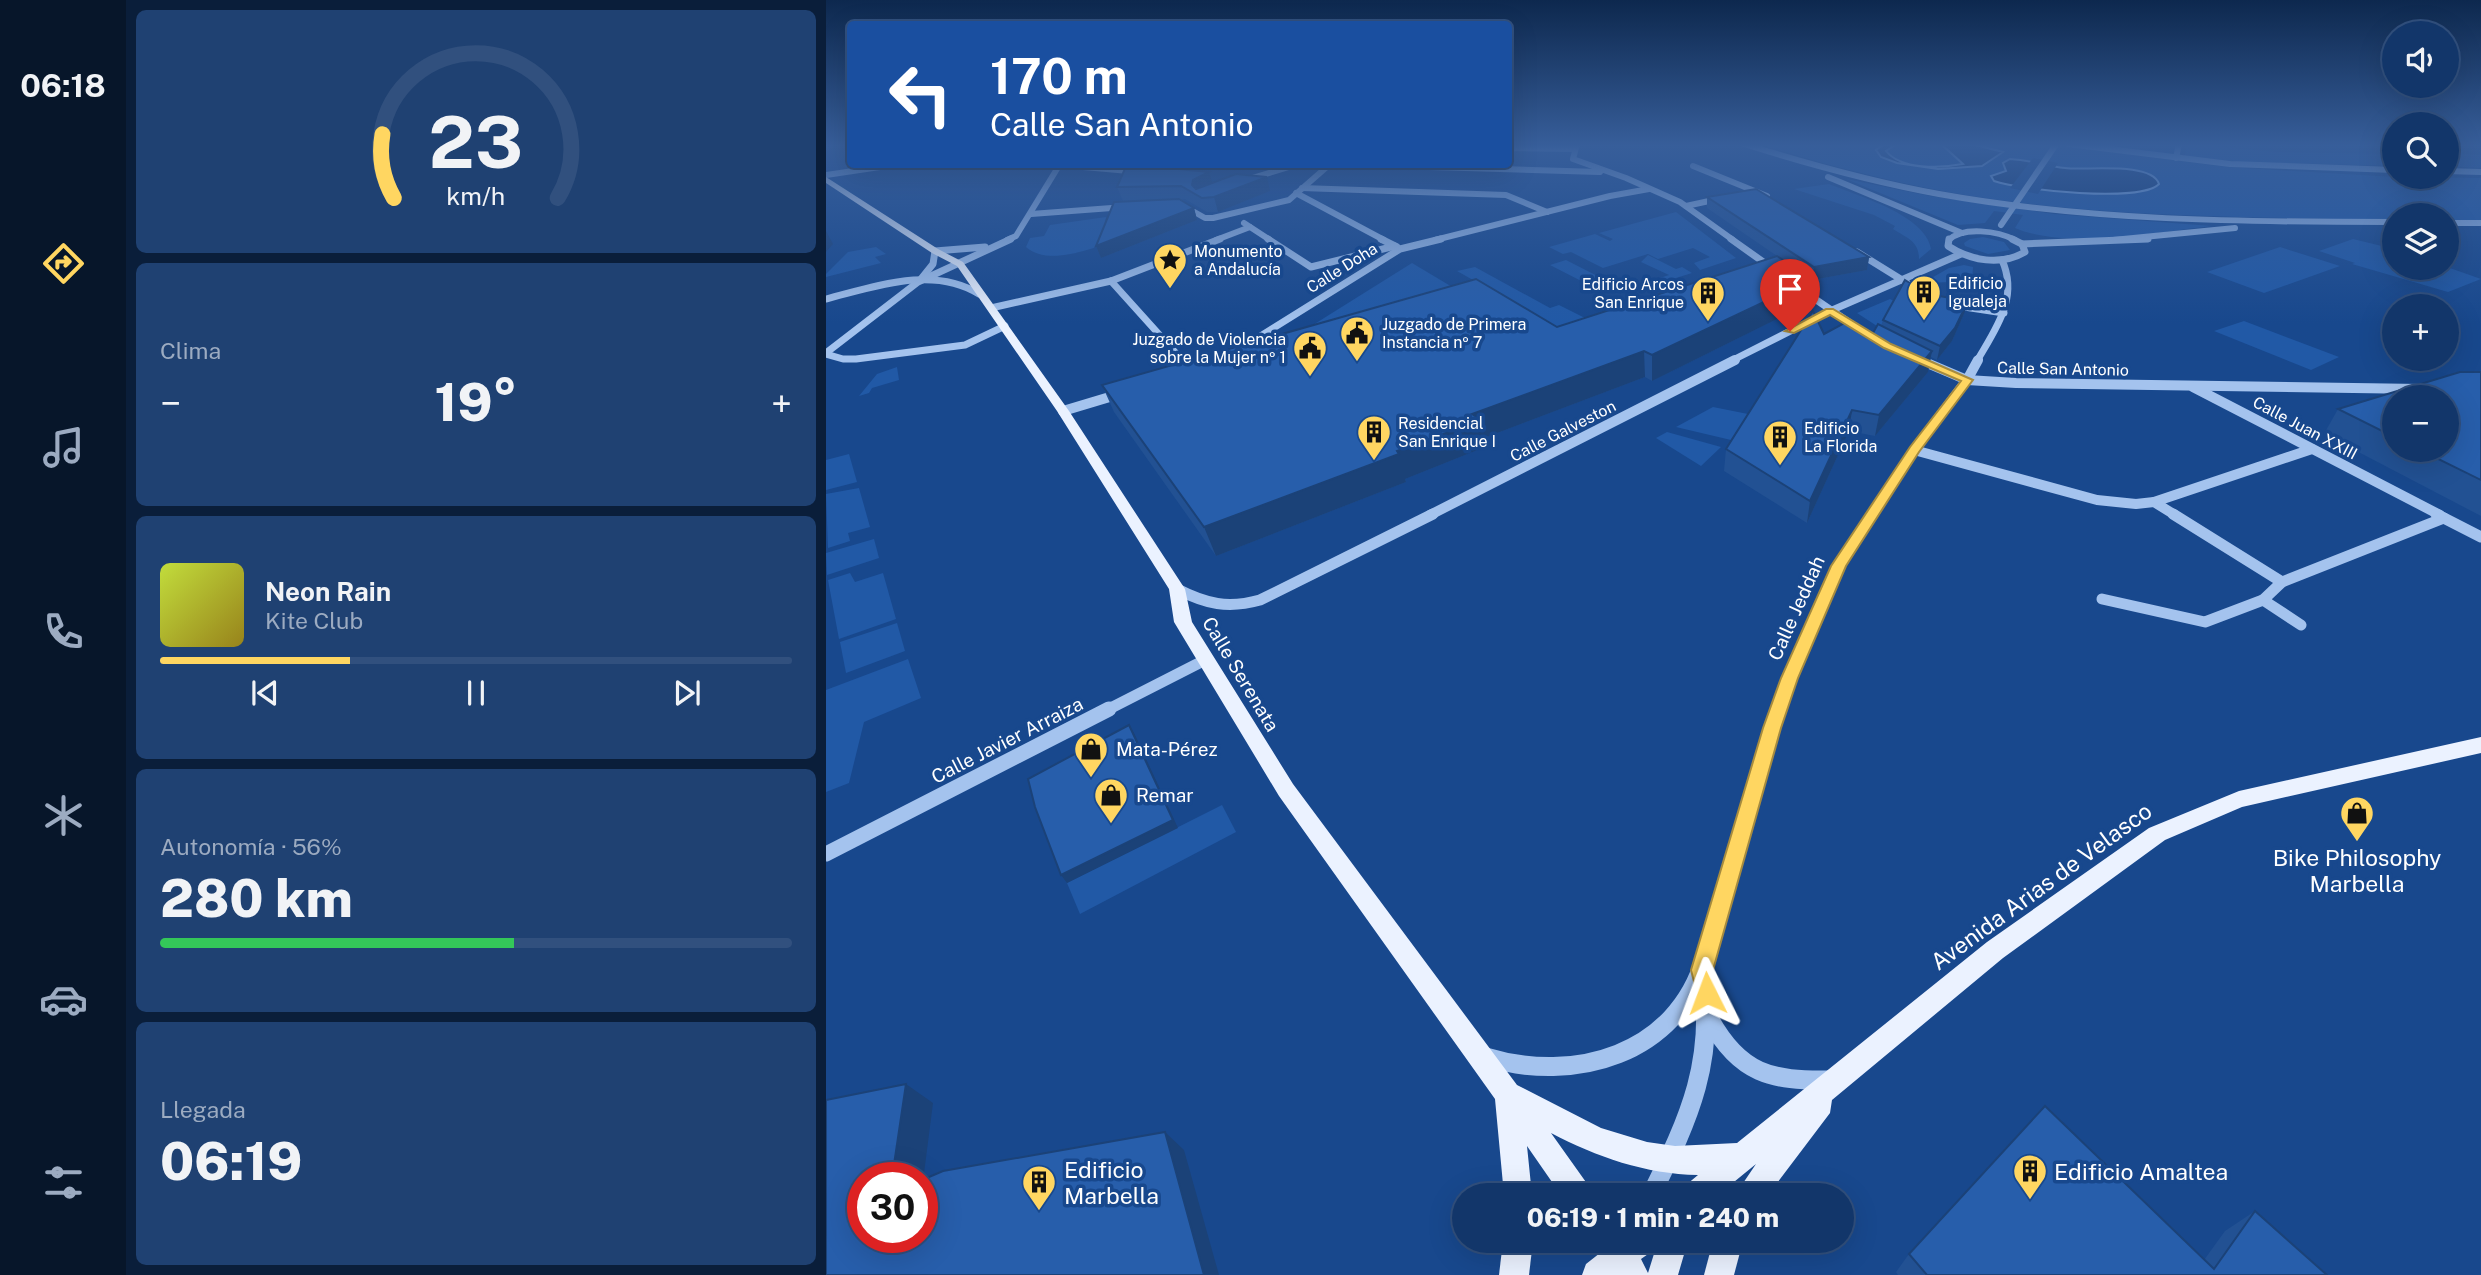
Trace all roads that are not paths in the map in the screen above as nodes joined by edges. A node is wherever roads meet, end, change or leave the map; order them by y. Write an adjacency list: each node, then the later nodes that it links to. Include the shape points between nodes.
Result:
1 (865, 204): 30 (main road)
2 (1037, 204): 17 (street)
3 (1171, 204): 14 (street)
4 (1276, 204): 18 (street)
5 (1316, 204): 28 (street)
6 (1526, 204): 16 (street)
7 (1583, 204): 16 (street, Calle Doha)
8 (1681, 204): 15 (street)
9 (1698, 204): 15 (street)
10 (1893, 204): 24 (street)
11 (2008, 204): 19 (street, via 2139,217)
12 (2016, 204): 25 (street, bridge)
13 (1138, 205): 17 (street)
14 (1185, 205): 18 (street, via 1205,218)
15 (1686, 206): 42 (street)
16 (1547, 212): 28 (street, Calle Doha)
17 (1031, 214): 26 (street)
18 (1232, 215): 23 (street)
19 (2273, 222): 20 (street); 27 (street, via 2144,239)
20 (2382, 222)
21 (2459, 223): 22 (street)
22 (2481, 223)
23 (1250, 227): 28 (street, via 1311,267); 34 (street)
24 (1962, 233): 25 (street); 31 (street, via 1947,242)
25 (1996, 234): 27 (street)
26 (1007, 241): 30 (street, via 971,250); 33 (street)
27 (2022, 244): 32 (street, via 2025,248 2020,256)
28 (1397, 247): 50 (street, Calle Doha)
29 (1854, 250): 35 (street)
30 (935, 251): 33 (main road); 36 (street, via 933,264)
31 (1961, 254): 32 (street); 35 (street, Calle Galveston)
32 (2003, 260): 43 (street, Calle Jeddah, via 2009,276)
33 (960, 264): 36 (street); 38 (main road, Calle Serenata)
34 (1111, 281): 41 (street); 52 (street)
35 (1903, 281): 37 (street); 42 (street, Calle Galveston)
36 (918, 282): 38 (street, via 954,282); 39 (street); 48 (street)
37 (1914, 288)
38 (979, 294): 41 (main road, Calle Serenata)
39 (826, 299)
40 (1937, 300): 43 (street)
41 (991, 308): 44 (main road, Calle Serenata)
42 (1830, 311): 45 (street); 65 (street, Calle Galveston, via 1274,595 1216,607)
43 (2004, 313): 54 (street, Calle Jeddah)
44 (1005, 326): 48 (street, via 965,345 856,359); 58 (main road, Calle Serenata)
45 (1865, 332)
46 (827, 337): 47 (street)
47 (826, 348)
48 (826, 354)
49 (1910, 355): 54 (street, Calle San Antonio)
50 (1226, 357)
51 (1203, 368): 52 (street)
52 (1192, 372): 53 (street)
53 (1181, 376)
54 (1967, 380): 55 (street, Calle San Antonio); 60 (street, Calle Jeddah)
55 (2190, 386): 56 (street, Calle San Antonio); 59 (street, Calle Juan XXIII)
56 (2382, 388)
57 (1135, 389): 58 (street)
58 (1063, 411): 65 (main road, Calle Serenata)
59 (2312, 449): 61 (street); 62 (street, Calle Juan XXIII)
60 (1914, 450): 61 (street, via 2097,500); 72 (street, Calle Jeddah, via 1838,566 1789,678)
61 (2154, 502): 64 (street)
62 (2444, 518): 63 (street, Calle Juan XXIII); 64 (street)
63 (2481, 537)
64 (2282, 582): 67 (street)
65 (1177, 589): 69 (main road, Calle Serenata, via 1183,622)
66 (2102, 599): 67 (street, via 2205,622)
67 (2263, 600): 68 (street)
68 (2301, 625)
69 (1205, 660): 71 (street, Calle Javier Arraiza); 74 (main road, Calle Serenata, via 1286,790)
70 (2481, 745): 75 (main road, Avenida Arias de Velasco, via 2239,799 2157,834 1995,950)
71 (826, 854)
72 (1702, 970): 73 (street, Calle Jeddah); 74 (street, Calle Jeddah, via 1667,1020 1612,1057 1553,1070 1525,1069)
73 (1709, 1017): 75 (street, Calle Jeddah, via 1731,1055 1749,1068 1793,1080); 78 (street, Calle Jeddah, via 1708,1046 1699,1080)
74 (1479, 1054): 76 (main road, Calle Serenata)
75 (1838, 1079): 77 (main road, Avenida Arias de Velasco); 83 (main road)
76 (1508, 1095): 78 (main road, via 1618,1150); 79 (main road); 80 (main road, Calle Serenata)
77 (1742, 1157): 78 (main road); 82 (main road, Avenida Arias de Velasco)
78 (1669, 1162): 81 (street, Calle Jeddah)
79 (1517, 1183)
80 (1570, 1183)
81 (1658, 1183)
82 (1711, 1183)
83 (1759, 1183)
84 (1517, 1253): 88 (main road)
85 (1624, 1253): 89 (main road)
86 (1669, 1253): 90 (main road)
87 (1725, 1253): 91 (main road)
88 (1514, 1275)
89 (1597, 1275)
90 (1663, 1275)
91 (1719, 1275)

